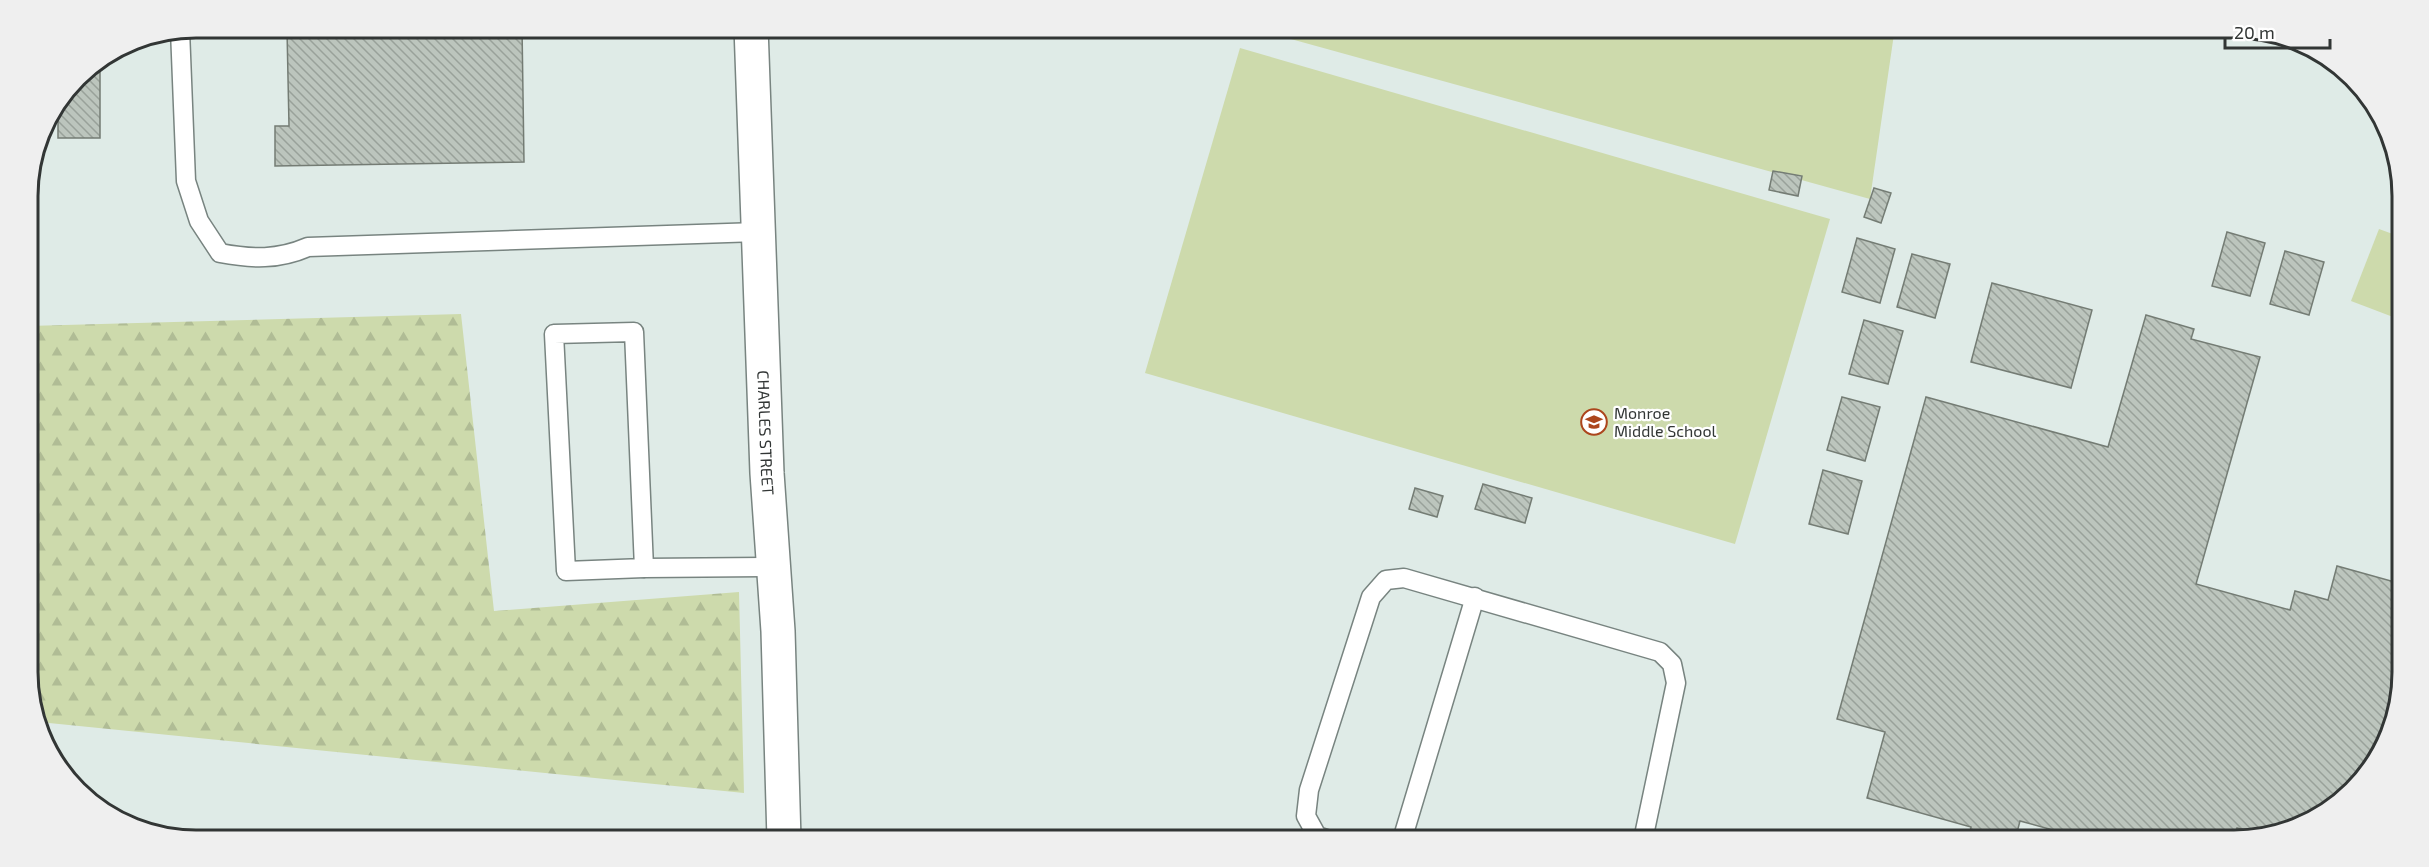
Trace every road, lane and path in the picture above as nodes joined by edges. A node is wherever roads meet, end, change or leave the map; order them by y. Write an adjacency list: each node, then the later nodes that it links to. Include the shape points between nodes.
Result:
1 (751, 38): 3 (street, CHARLES STREET)
2 (180, 39): 3 (lane, via 186,181 199,221 220,253 249,259 290,255 308,247)
3 (758, 232): 4 (street, CHARLES STREET)
4 (774, 567): 5 (lane); 10 (street, CHARLES STREET)
5 (644, 568): 5 (lane, via 634,332 554,334 566,571)
6 (1474, 597): 7 (lane, via 1404,578 1386,580 1371,597 1309,790 1306,816); 8 (lane); 9 (lane, via 1660,652 1672,664 1676,683)
7 (1313, 829)
8 (1405, 829)
9 (1645, 829)
10 (784, 830)

